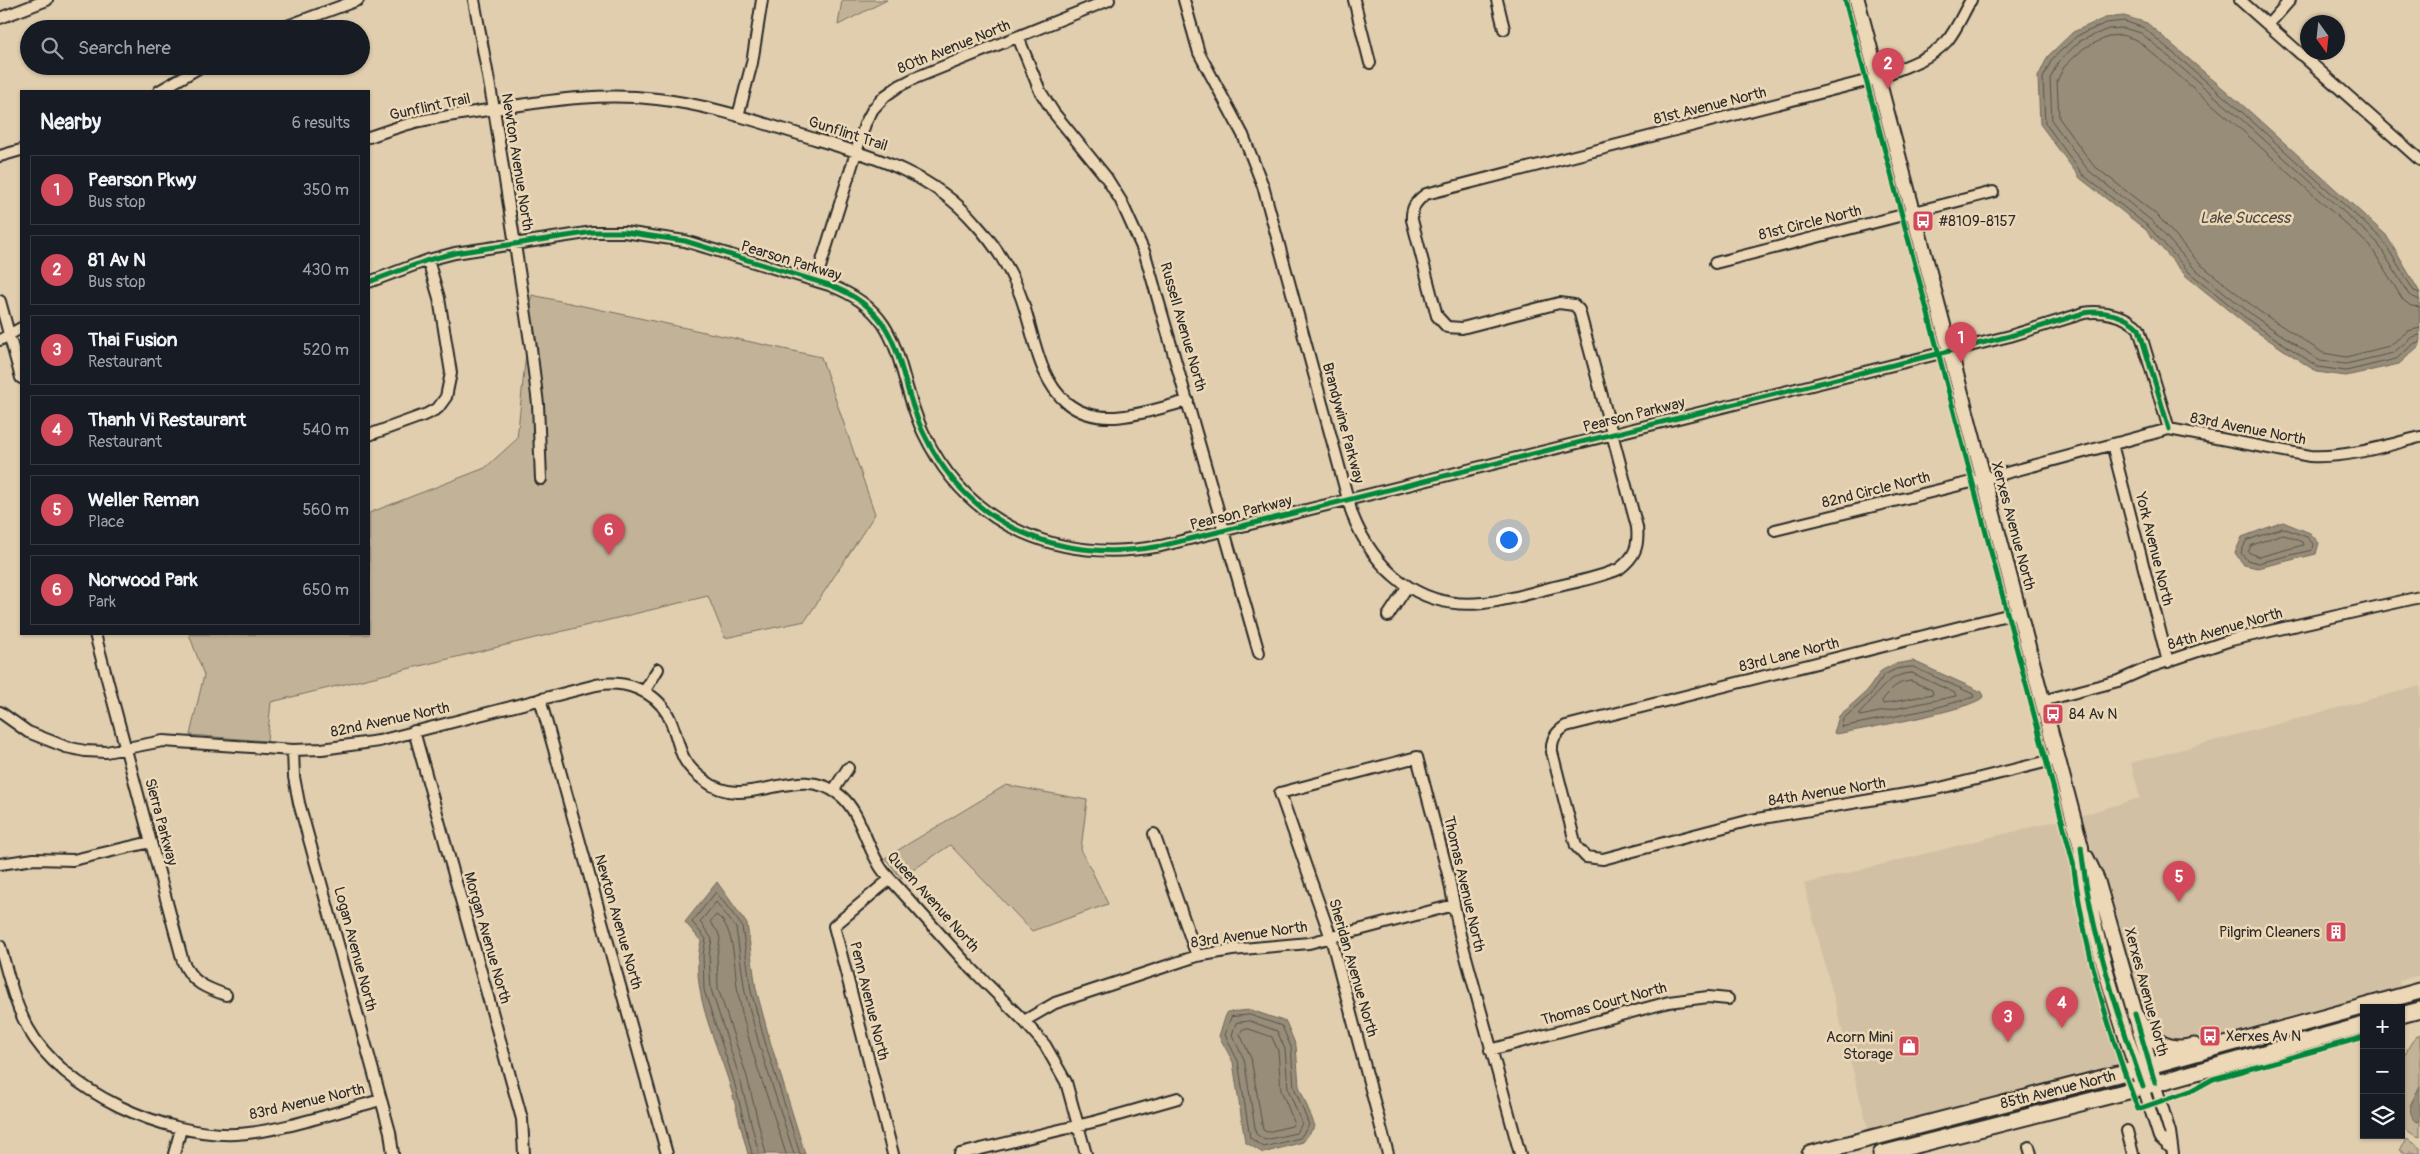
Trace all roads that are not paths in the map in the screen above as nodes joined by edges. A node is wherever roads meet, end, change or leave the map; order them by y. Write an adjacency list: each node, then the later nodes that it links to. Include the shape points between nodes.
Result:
1 (47, 0): 13 (street)
2 (358, 0): 14 (street)
3 (474, 0): 22 (street, Newton Avenue North)
4 (762, 0): 23 (street, via 752,63)
5 (1110, 0): 17 (street, 80th Avenue North)
6 (1184, 0): 50 (street, Brandywine Parkway, via 1199,54 1243,134 1263,186)
7 (1354, 0): 18 (street)
8 (1497, 0): 16 (street)
9 (1857, 0): 20 (street, Xerxes Avenue North)
10 (1971, 0): 20 (street, 81st Avenue North, via 1958,25 1934,52)
11 (2240, 0): 15 (street)
12 (2290, 0): 15 (street)
13 (0, 18)
14 (304, 20)
15 (2268, 25): 28 (street)
16 (1504, 30)
17 (1018, 37): 26 (street, 80th Avenue North, via 899,86 873,109); 42 (street, Russell Avenue North, via 1054,113 1106,177 1134,227 1154,281)
18 (1370, 63)
19 (187, 75): 21 (street)
20 (1878, 78): 30 (street, 81st Avenue North); 31 (street, Xerxes Avenue North)
21 (161, 90)
22 (494, 109): 23 (street, Gunflint Trail, via 582,96 619,96 686,103); 24 (street, Gunflint Trail, via 418,121); 32 (street, Newton Avenue North)
23 (738, 116): 26 (street, Gunflint Trail)
24 (370, 137)
25 (20, 150): 27 (street)
26 (855, 151): 35 (street, 80th Avenue North); 42 (street, Gunflint Trail, via 918,176 974,222 1012,274 1043,369 1058,394 1069,404 1096,417 1112,418)
27 (0, 156)
28 (2420, 160)
29 (1993, 192): 31 (street)
30 (1426, 194): 44 (street, Brandywine Parkway, via 1418,199 1412,220 1436,316 1447,327 1462,328 1559,303 1574,305 1582,316)
31 (1914, 212): 34 (street, 81st Circle North); 40 (street, Xerxes Avenue North)
32 (514, 244): 33 (street, Pearson Parkway); 35 (street, Pearson Parkway, via 594,232 632,233 685,241); 48 (street, Newton Avenue North, via 538,404)
33 (428, 260): 36 (street, Pearson Parkway); 45 (street, via 439,298 451,373 446,398 427,414)
34 (1715, 263)
35 (816, 280): 51 (street, Pearson Parkway, via 848,292 880,317 893,340 913,406 937,458 974,501 997,519 1049,543 1104,552 1133,551)
36 (370, 282)
37 (0, 301): 39 (street)
38 (20, 329): 39 (street)
39 (5, 337): 41 (street)
40 (1950, 351): 43 (street, Pearson Parkway, via 2084,312 2096,311 2126,320 2134,324 2143,338); 44 (street, Pearson Parkway); 49 (street, Xerxes Avenue North)
41 (20, 375)
42 (1188, 401): 51 (street, Russell Avenue North)
43 (2169, 429): 46 (street, 83rd Avenue North, via 2329,457); 47 (street, 83rd Avenue North)
44 (1612, 433): 50 (street, Pearson Parkway); 53 (street, Brandywine Parkway, via 1637,527 1634,556 1619,569 1481,604 1439,600)
45 (370, 435)
46 (2420, 437)
47 (2112, 444): 49 (street, 83rd Avenue North); 59 (street, York Avenue North)
48 (541, 479)
49 (1984, 479): 52 (street, 82nd Circle North); 55 (street, Xerxes Avenue North)
50 (1348, 499): 51 (street, Pearson Parkway); 53 (street, Brandywine Parkway, via 1360,534 1371,552)
51 (1224, 530): 58 (street, Russell Avenue North)
52 (1775, 530)
53 (1407, 587): 56 (street)
54 (2420, 597): 59 (street, 84th Avenue North, via 2231,640)
55 (2019, 612): 64 (street, Xerxes Avenue North); 76 (street, 83rd Lane North, via 1566,726 1554,738 1552,752 1576,846 1586,857)
56 (1388, 616)
57 (95, 635): 67 (street, Sierra Parkway)
58 (1258, 653)
59 (2168, 662): 64 (street, 84th Avenue North, via 2118,681)
60 (658, 669): 62 (street)
61 (596, 684): 62 (street, Queen Avenue North, via 620,683); 63 (street, 82nd Avenue North)
62 (644, 692): 71 (street, Queen Avenue North, via 667,714 684,761 708,784 740,793 800,781)
63 (540, 699): 66 (street, 82nd Avenue North); 106 (street, Newton Avenue North)
64 (2042, 701): 69 (street, Xerxes Avenue North)
65 (0, 712): 67 (street, 82nd Avenue North, via 28,732 66,747 106,752)
66 (414, 732): 68 (street, 82nd Avenue North, via 351,746); 105 (street, Morgan Avenue North, via 522,1119)
67 (126, 748): 68 (street, 82nd Avenue North, via 163,741); 74 (street, Sierra Parkway)
68 (293, 750): 96 (street, Logan Avenue North, via 294,777 300,803)
69 (2057, 759): 75 (street, Xerxes Avenue North); 76 (street, 84th Avenue North, via 1936,790 1751,820)
70 (848, 768): 71 (street)
71 (833, 791): 78 (street, Queen Avenue North, via 851,806 874,860)
72 (1280, 792): 79 (street, Thomas Avenue North, via 1417,757); 80 (street, Sheridan Avenue North)
73 (1154, 834): 82 (street)
74 (151, 842): 77 (street, via 95,857); 84 (street, Sierra Parkway, via 188,973 204,988)
75 (2081, 847): 87 (street, Xerxes Avenue North, via 2097,880); 93 (street, Xerxes Avenue North, via 2085,883 2104,966)
76 (1603, 859)
77 (0, 864)
78 (890, 879): 89 (street, Queen Avenue North); 107 (street, Penn Avenue North, via 834,926)
79 (1454, 905): 80 (street, 83rd Avenue North); 92 (street, Thomas Avenue North)
80 (1331, 938): 82 (street, 83rd Avenue North); 110 (street, Sheridan Avenue North)
81 (0, 946): 98 (street, 83rd Avenue North, via 18,1008 41,1048 57,1065 95,1094 117,1106)
82 (1197, 956): 89 (street, 83rd Avenue North, via 1055,1003)
83 (2420, 991): 91 (main road, 85th Avenue North)
84 (226, 996)
85 (1728, 998): 92 (street, Thomas Court North, via 1669,1002)
86 (2420, 1010): 88 (main road)
87 (2135, 1014): 91 (main road, via 2152,1039 2179,1048 2234,1035); 93 (street, Xerxes Avenue North)
88 (2405, 1014)
89 (1024, 1021): 97 (street, Queen Avenue North, via 1056,1063 1071,1096)
90 (2360, 1027): 94 (main road, 85th Avenue North)
91 (2261, 1035): 93 (main road, 85th Avenue North)
92 (1490, 1050): 111 (street, Thomas Avenue North)
93 (2143, 1068): 94 (street, Xerxes Avenue North); 100 (main road, 85th Avenue North)
94 (2149, 1085): 101 (street, Xerxes Avenue North, via 2170,1132); 102 (main road, 85th Avenue North)
95 (1178, 1098): 97 (street)
96 (381, 1100): 98 (street, 83rd Avenue North, via 256,1131 209,1133); 104 (street, Logan Avenue North)
97 (1078, 1125): 108 (street); 109 (street, Queen Avenue North)
98 (181, 1129): 103 (street)
99 (2127, 1131): 114 (street)
100 (1886, 1134): 102 (street); 112 (main road, 85th Avenue North)
101 (2172, 1151)
102 (1898, 1152): 113 (main road, 85th Avenue North)
103 (174, 1154)
104 (393, 1154)
105 (524, 1154)
106 (667, 1154)
107 (893, 1154)
108 (960, 1154)
109 (1086, 1154)
110 (1388, 1154)
111 (1520, 1154)
112 (1810, 1154)
113 (1881, 1154)
114 (2133, 1154)

